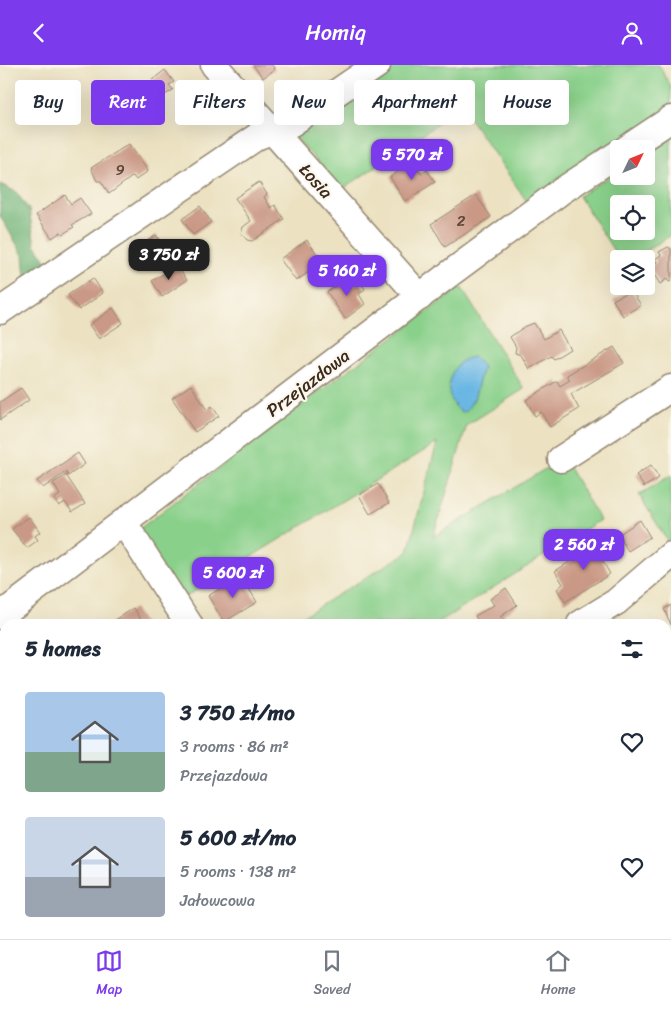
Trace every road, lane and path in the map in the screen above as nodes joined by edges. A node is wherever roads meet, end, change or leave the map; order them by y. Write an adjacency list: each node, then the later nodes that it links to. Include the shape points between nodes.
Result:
1 (214, 65): 4 (street, Łosia)
2 (377, 65): 4 (street, via 288,125)
3 (671, 119): 5 (street)
4 (272, 131): 7 (street, Łosia); 8 (street, via 258,136)
5 (640, 140)
6 (610, 159): 7 (street, Przejazdowa, via 560,192)
7 (420, 297): 11 (street, Przejazdowa)
8 (0, 311)
9 (671, 388): 10 (street)
10 (561, 459)
11 (124, 523): 13 (street, Przejazdowa); 14 (street)
12 (671, 555): 15 (street, via 616,602)
13 (0, 616)
14 (186, 619)
15 (588, 619)

